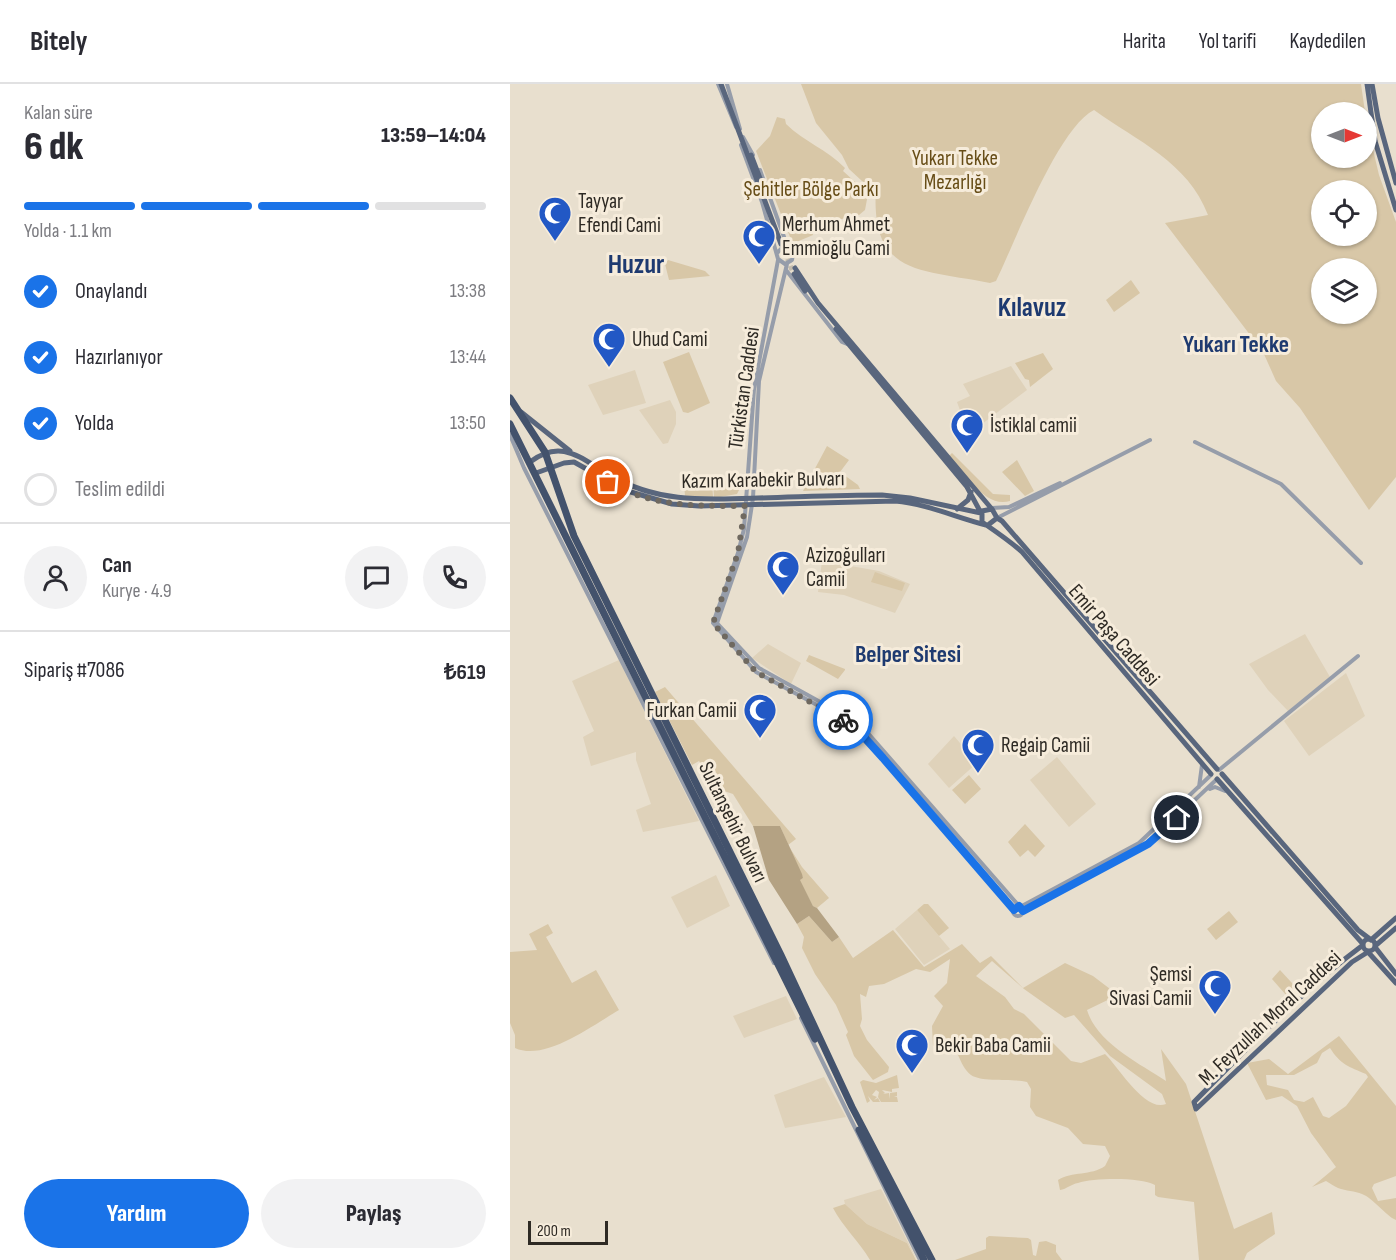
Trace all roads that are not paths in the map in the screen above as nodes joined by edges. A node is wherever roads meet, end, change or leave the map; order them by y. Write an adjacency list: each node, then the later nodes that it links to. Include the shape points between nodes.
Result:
1 (722, 84): 4 (main road)
2 (1367, 84): 6 (main road, via 1375,141)
3 (1372, 84): 5 (main road)
4 (742, 138): 7 (main road); 8 (street, Türkistan Caddesi)
5 (1396, 183)
6 (1396, 210)
7 (784, 245): 8 (street); 9 (street)
8 (778, 252): 10 (street, Türkistan Caddesi)
9 (793, 258): 11 (street); 15 (street, via 809,287)
10 (778, 260): 11 (street); 31 (street, Türkistan Caddesi, via 754,389)
11 (785, 264): 12 (street, Türkistan Caddesi)
12 (785, 270): 13 (street); 14 (street, Türkistan Caddesi)
13 (798, 288): 14 (street, via 791,281); 16 (street)
14 (780, 289): 31 (street, Türkistan Caddesi, via 759,381)
15 (848, 338): 16 (main road, via 794,269 805,291); 33 (main road)
16 (848, 345): 30 (main road)
17 (510, 398): 18 (highway, Sultanşehir Bulvarı)
18 (521, 412): 23 (highway, Sultanşehir Bulvarı); 24 (main road)
19 (510, 424): 25 (highway, Sultanşehir Bulvarı)
20 (510, 435): 26 (street, Sultanşehir Bulvarı)
21 (1150, 440): 28 (street)
22 (1195, 442): 38 (street, via 1281,484)
23 (545, 452): 24 (main road, Kazım Karabekir Bulvarı, via 558,450); 25 (main road); 27 (highway, Sultanşehir Bulvarı)
24 (576, 455): 31 (main road, Kazım Karabekir Bulvarı, via 629,485 659,496 692,500)
25 (530, 462): 26 (street); 29 (highway, Sultanşehir Bulvarı)
26 (523, 465): 29 (street, Sultanşehir Bulvarı)
27 (551, 468): 29 (main road, Kazım Karabekir Bulvarı); 32 (main road, Kazım Karabekir Bulvarı, via 567,462 579,464 618,487 658,501 699,507); 61 (highway, Sultanşehir Bulvarı, via 574,536 776,944 852,1107)
28 (1083, 474): 33 (street, via 1009,507); 36 (street)
29 (532, 475): 60 (highway, Sultanşehir Bulvarı)
30 (971, 492): 34 (main road); 35 (main road)
31 (749, 498): 32 (street, Türkistan Caddesi); 34 (main road, Kazım Karabekir Bulvarı, via 882,495)
32 (748, 506): 37 (main road, Kazım Karabekir Bulvarı, via 895,501); 40 (street, Türkistan Caddesi, via 738,553 715,623 759,668)
33 (991, 508): 35 (main road); 36 (main road)
34 (957, 509): 35 (main road, Kazım Karabekir Bulvarı)
35 (981, 513): 37 (main road, via 981,521)
36 (997, 518): 37 (main road); 42 (main road, Emir Paşa Caddesi)
37 (986, 525): 41 (main road, Emir Paşa Caddesi, via 1022,552)
38 (1361, 563)
39 (1358, 656): 42 (street)
40 (844, 717): 46 (street, via 867,732); 47 (street)
41 (1200, 758): 42 (main road, Emir Paşa Caddesi); 43 (street, via 1202,775)
42 (1216, 774): 43 (street); 44 (main road, Emir Paşa Caddesi); 45 (street); 51 (main road, Emir Paşa Caddesi)
43 (1198, 788): 46 (street, via 1139,843)
44 (1232, 794): 45 (street, via 1215,787); 50 (main road, Emir Paşa Caddesi)
45 (1202, 795): 46 (street, via 1148,844)
46 (1021, 908): 47 (street); 47 (street, via 1017,916)
47 (1014, 910)
48 (1396, 918): 51 (main road, M. Feyzullah Moral Caddesi)
49 (1396, 928): 53 (main road, M. Feyzullah Moral Caddesi)
50 (1356, 937): 52 (main road, Emir Paşa Caddesi); 54 (main road)
51 (1371, 940): 52 (main road, M. Feyzullah Moral Caddesi); 53 (main road, Emir Paşa Caddesi)
52 (1363, 945): 54 (main road, M. Feyzullah Moral Caddesi); 55 (main road, Emir Paşa Caddesi)
53 (1375, 946): 55 (main road, M. Feyzullah Moral Caddesi); 56 (main road, Emir Paşa Caddesi)
54 (1354, 951): 58 (main road, M. Feyzullah Moral Caddesi)
55 (1368, 952): 57 (main road, Emir Paşa Caddesi); 59 (main road, M. Feyzullah Moral Caddesi, via 1352,962)
56 (1396, 974)
57 (1396, 983)
58 (1247, 1048): 59 (street); 59 (main road, M. Feyzullah Moral Caddesi, via 1194,1102 1196,1109)
59 (1252, 1054)
60 (922, 1260)
61 (932, 1260)

